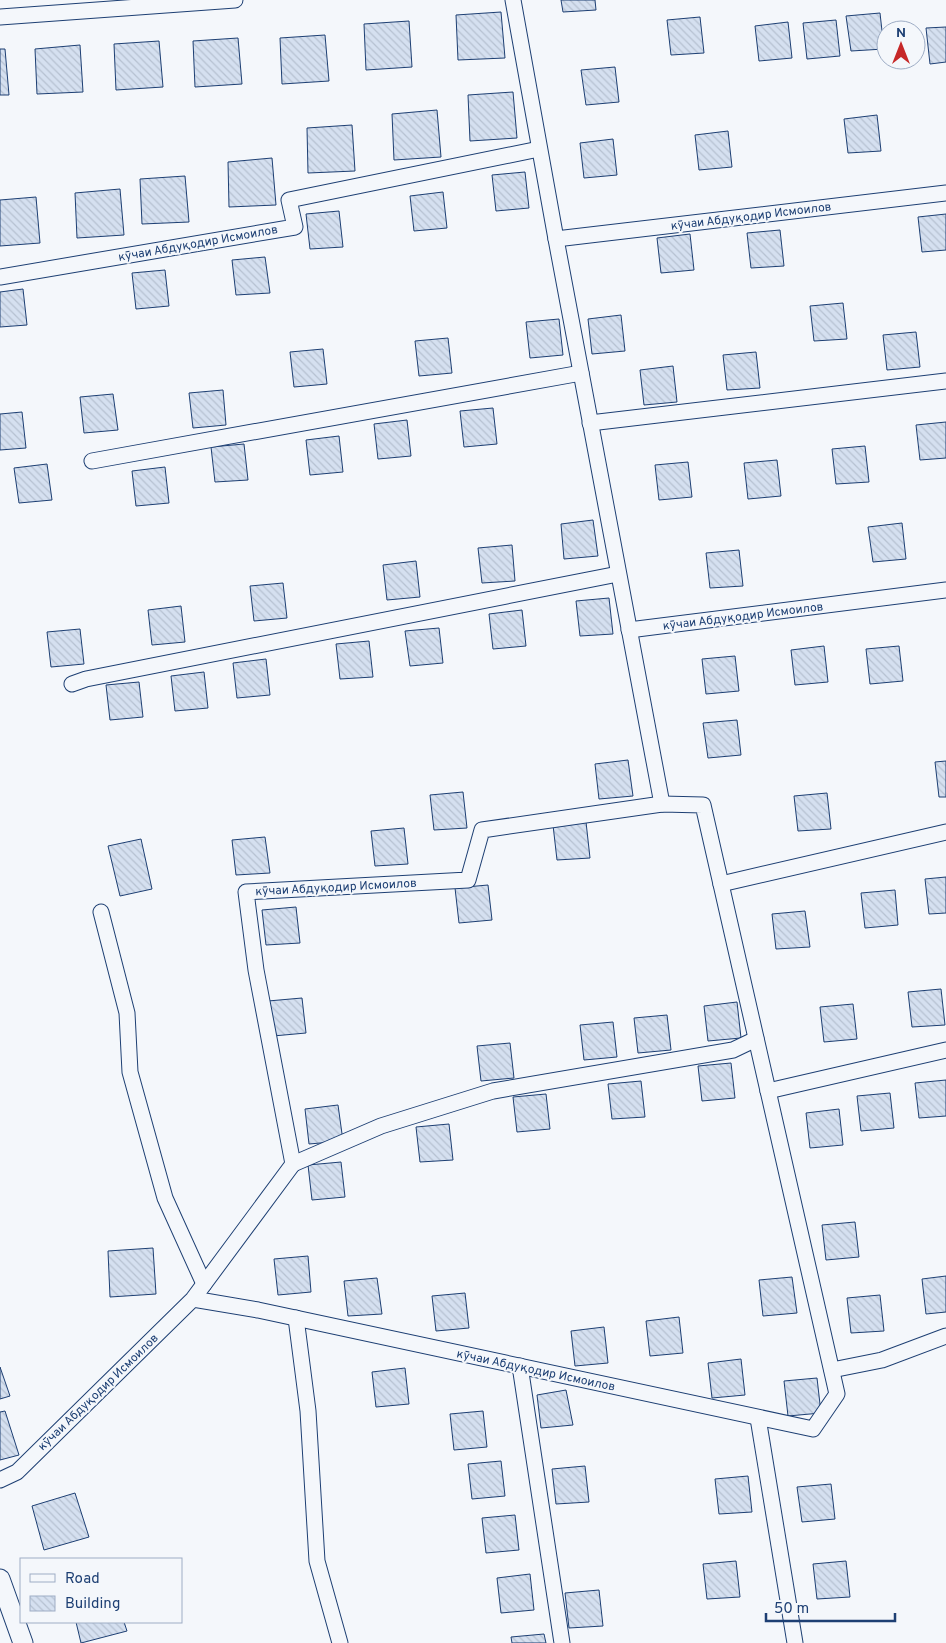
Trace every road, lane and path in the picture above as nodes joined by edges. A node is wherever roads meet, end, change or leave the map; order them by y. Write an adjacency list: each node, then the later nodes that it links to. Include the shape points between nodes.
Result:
1 (236, 0): 3 (street)
2 (513, 0): 4 (street)
3 (0, 17)
4 (539, 150): 6 (street); 7 (street, кӯчаи Абдуқодир Исмоилов, via 289,200 295,227)
5 (946, 193): 6 (street, кӯчаи Абдуқодир Исмоилов)
6 (556, 239): 8 (street)
7 (0, 277)
8 (581, 373): 10 (street); 11 (street)
9 (946, 381): 10 (street)
10 (590, 423): 12 (street)
11 (92, 461)
12 (618, 574): 14 (street); 15 (street)
13 (946, 590): 14 (street, кӯчаи Абдуқодир Исмоилов)
14 (629, 630): 16 (street)
15 (72, 684)
16 (662, 804): 18 (street, кӯчаи Абдуқодир Исмоилов, via 703,805); 23 (street, кӯчаи Абдуқодир Исмоилов, via 482,830 468,880 246,892 256,970)
17 (946, 832): 18 (street)
18 (721, 884): 20 (street, кӯчаи Абдуқодир Исмоилов)
19 (101, 912): 24 (street, via 127,1013 130,1072 165,1198)
20 (756, 1039): 22 (street, кӯчаи Абдуқодир Исмоилов); 23 (street, кӯчаи Абдуқодир Исмоилов, via 733,1050 493,1091 381,1126)
21 (946, 1050): 22 (street)
22 (768, 1090): 29 (street, кӯчаи Абдуқодир Исмоилов)
23 (294, 1164): 24 (street, кӯчаи Абдуқодир Исмоилов)
24 (204, 1284): 25 (street, кӯчаи Абдуқодир Исмоилов)
25 (193, 1299): 26 (street, кӯчаи Абдуқодир Исмоилов); 31 (street, кӯчаи Абдуқодир Исмоилов, via 16,1472)
26 (296, 1318): 28 (street, кӯчаи Абдуқодир Исмоилов); 34 (street, via 308,1411 317,1561)
27 (946, 1336): 29 (street, via 882,1360)
28 (520, 1366): 30 (street, кӯчаи Абдуқодир Исмоилов); 35 (street)
29 (832, 1370): 30 (street, кӯчаи Абдуқодир Исмоилов, via 837,1394 813,1429)
30 (758, 1418): 36 (street)
31 (0, 1480)
32 (0, 1579): 33 (street)
33 (23, 1643)
34 (340, 1643)
35 (562, 1643)
36 (794, 1643)

